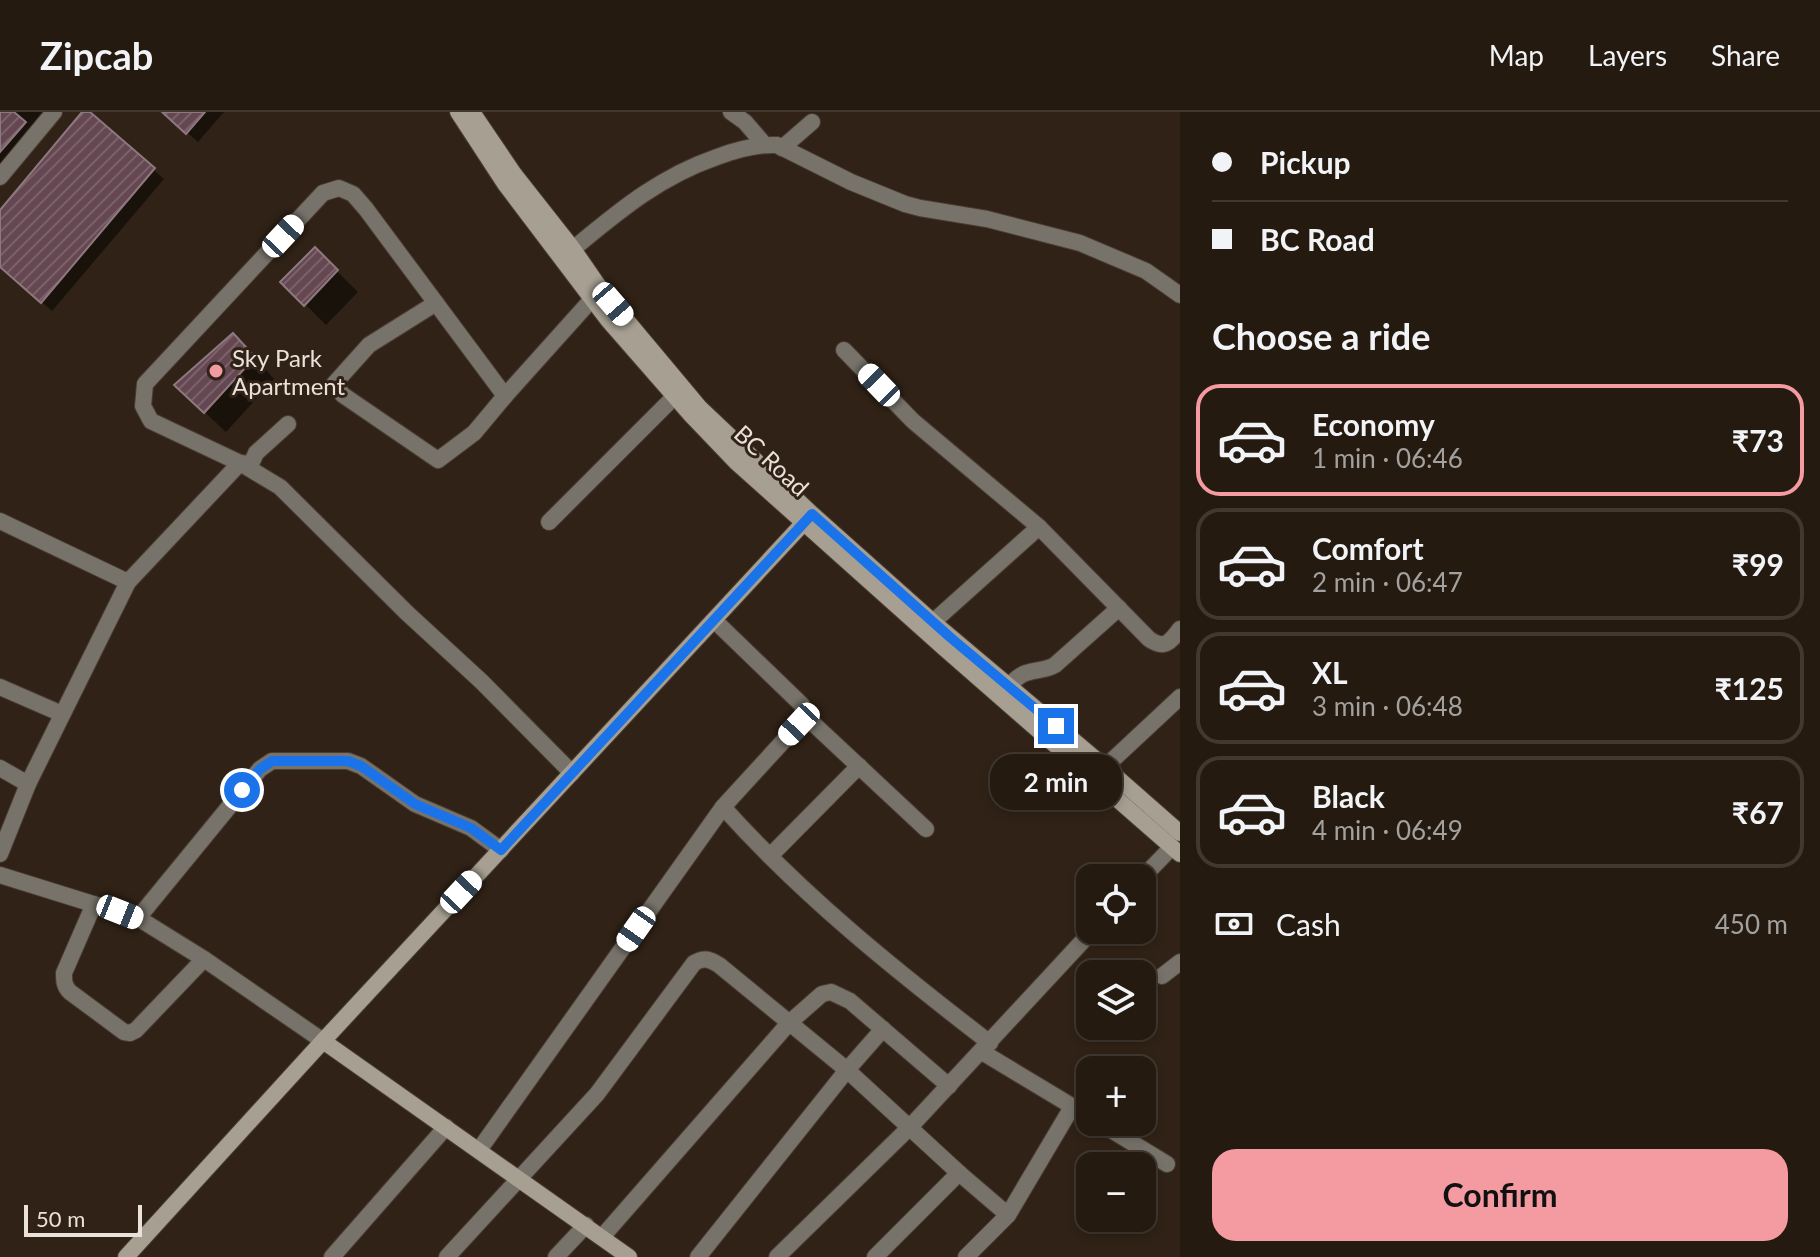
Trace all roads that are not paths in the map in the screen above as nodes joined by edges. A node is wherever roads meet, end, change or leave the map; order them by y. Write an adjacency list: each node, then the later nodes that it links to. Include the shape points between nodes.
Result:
1 (54, 112): 8 (street)
2 (458, 112): 10 (street, BC Road, via 505,184)
3 (472, 112): 9 (street, BC Road)
4 (731, 112): 6 (street)
5 (812, 122): 7 (street)
6 (764, 144): 7 (street); 9 (street, via 673,174)
7 (782, 148): 11 (street, via 905,204 1080,243 1146,271)
8 (0, 177)
9 (573, 249): 10 (street, BC Road)
10 (598, 295): 14 (street); 15 (street, BC Road, via 608,320); 18 (street, BC Road)
11 (1180, 295)
12 (436, 303): 14 (street); 14 (street, via 369,345 334,384 438,460 474,433); 17 (street, via 353,194 339,188 323,193 145,384 143,406 151,421)
13 (844, 350): 21 (street, via 913,421)
14 (505, 396)
15 (675, 396): 18 (street, BC Road, via 736,462); 20 (street)
16 (288, 424): 17 (street, via 251,464)
17 (240, 463): 22 (street); 35 (street, via 280,487)
18 (808, 519): 24 (street); 25 (street, BC Road); 39 (street, BC Road)
19 (0, 521): 22 (street)
20 (549, 522)
21 (1039, 527): 23 (street); 25 (street)
22 (128, 582): 30 (street)
23 (1119, 608): 26 (street, via 1156,644 1171,640); 27 (street, via 1055,665 1020,675)
24 (714, 620): 31 (street, via 802,705); 35 (street)
25 (933, 622): 27 (street, BC Road)
26 (1180, 629)
27 (1008, 686): 33 (street, BC Road)
28 (0, 687): 30 (street)
29 (1180, 697): 33 (street)
30 (62, 714): 36 (street)
31 (804, 715): 32 (street); 37 (street)
32 (859, 766): 38 (street); 42 (street)
33 (1105, 767): 39 (street, BC Road)
34 (0, 768): 36 (street)
35 (572, 773): 40 (street)
36 (28, 784): 41 (street)
37 (723, 807): 42 (street); 62 (street)
38 (926, 829)
39 (1178, 843): 43 (street)
40 (501, 850): 46 (street, via 471,828 415,804 361,766 348,761 272,761); 53 (street)
41 (0, 854)
42 (770, 856): 54 (street, via 825,910)
43 (1156, 864)
44 (0, 875): 45 (street)
45 (94, 904): 46 (street); 48 (street, via 64,973 65,987 124,1032 136,1030)
46 (138, 918): 48 (street)
47 (1080, 944): 54 (street)
48 (204, 959): 53 (street)
49 (1180, 962): 50 (street)
50 (1162, 976)
51 (789, 1023): 52 (street, via 831,992); 55 (street); 65 (street, via 719,965 701,958 597,1094); 68 (street)
52 (883, 1029): 55 (street); 56 (street)
53 (323, 1041): 59 (street); 69 (street)
54 (986, 1047): 56 (street); 57 (street)
55 (847, 1070): 60 (street); 74 (street)
56 (949, 1086): 60 (street)
57 (1072, 1107): 58 (street); 66 (street)
58 (1076, 1109)
59 (446, 1127): 62 (street); 70 (street)
60 (910, 1127): 64 (street); 75 (street)
61 (1121, 1136): 63 (street)
62 (479, 1150): 65 (street)
63 (1167, 1164)
64 (959, 1173): 66 (street); 76 (street)
65 (518, 1178): 67 (street); 71 (street)
66 (1008, 1215): 77 (street)
67 (586, 1225): 68 (street); 72 (street)
68 (602, 1237): 73 (street)
69 (126, 1257)
70 (332, 1257)
71 (447, 1257)
72 (556, 1257)
73 (629, 1257)
74 (698, 1257)
75 (777, 1257)
76 (875, 1257)
77 (966, 1257)

